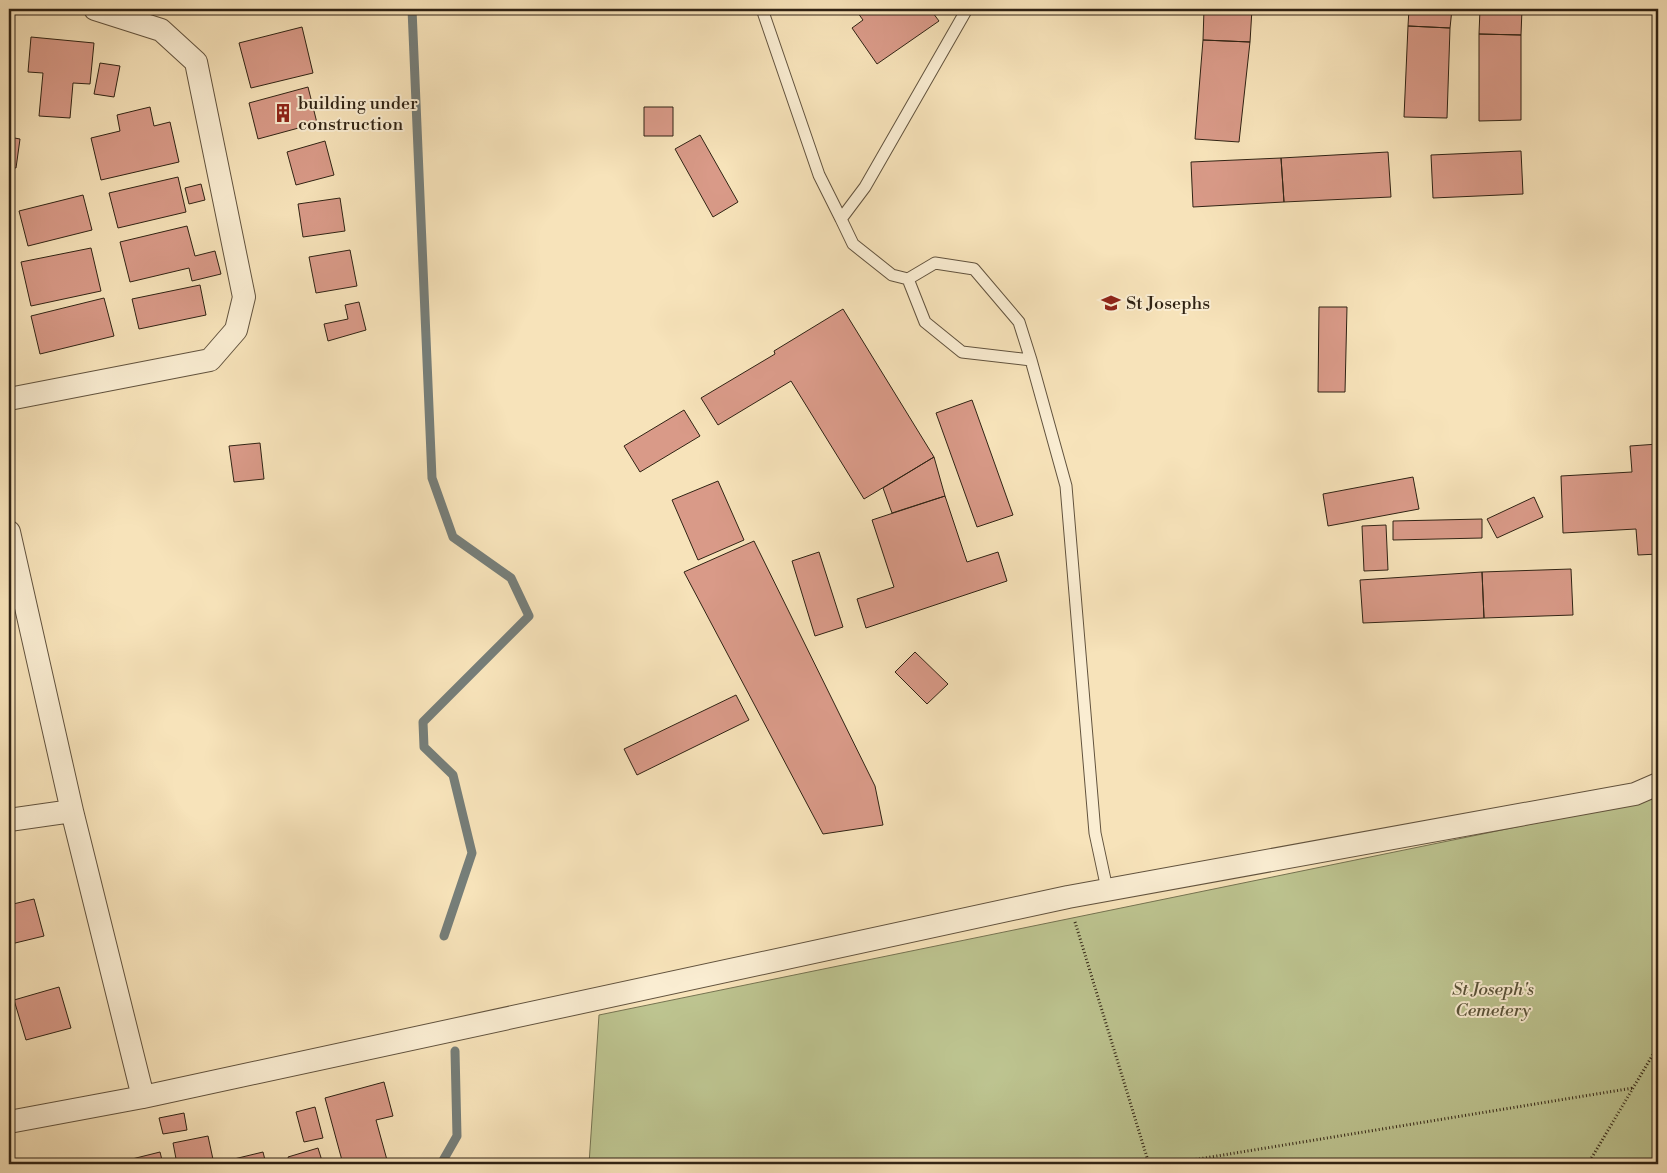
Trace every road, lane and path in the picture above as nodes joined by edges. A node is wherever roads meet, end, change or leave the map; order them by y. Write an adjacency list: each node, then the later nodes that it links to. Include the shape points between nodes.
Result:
1 (95, 9): 7 (street, via 161,30 196,62 244,296 236,330 210,360)
2 (762, 9): 4 (lane, via 819,175)
3 (967, 9): 4 (lane, via 865,187)
4 (841, 219): 5 (lane, via 853,244 892,274)
5 (908, 279): 6 (lane, via 925,322 962,352); 6 (lane, via 935,263 974,269 1019,322)
6 (1032, 360): 13 (lane, via 1066,486 1095,833)
7 (9, 399)
8 (9, 532): 9 (street)
9 (12, 561): 11 (street)
10 (1658, 784): 13 (street, via 1635,794)
11 (72, 811): 12 (street); 17 (street)
12 (9, 820)
13 (1107, 889): 14 (street)
14 (1068, 897): 17 (street); 19 (path)
15 (1658, 1046): 16 (path)
16 (1633, 1088): 20 (path); 21 (path)
17 (143, 1097): 18 (street)
18 (9, 1122)
19 (1149, 1164)
20 (1168, 1164)
21 (1588, 1164)

